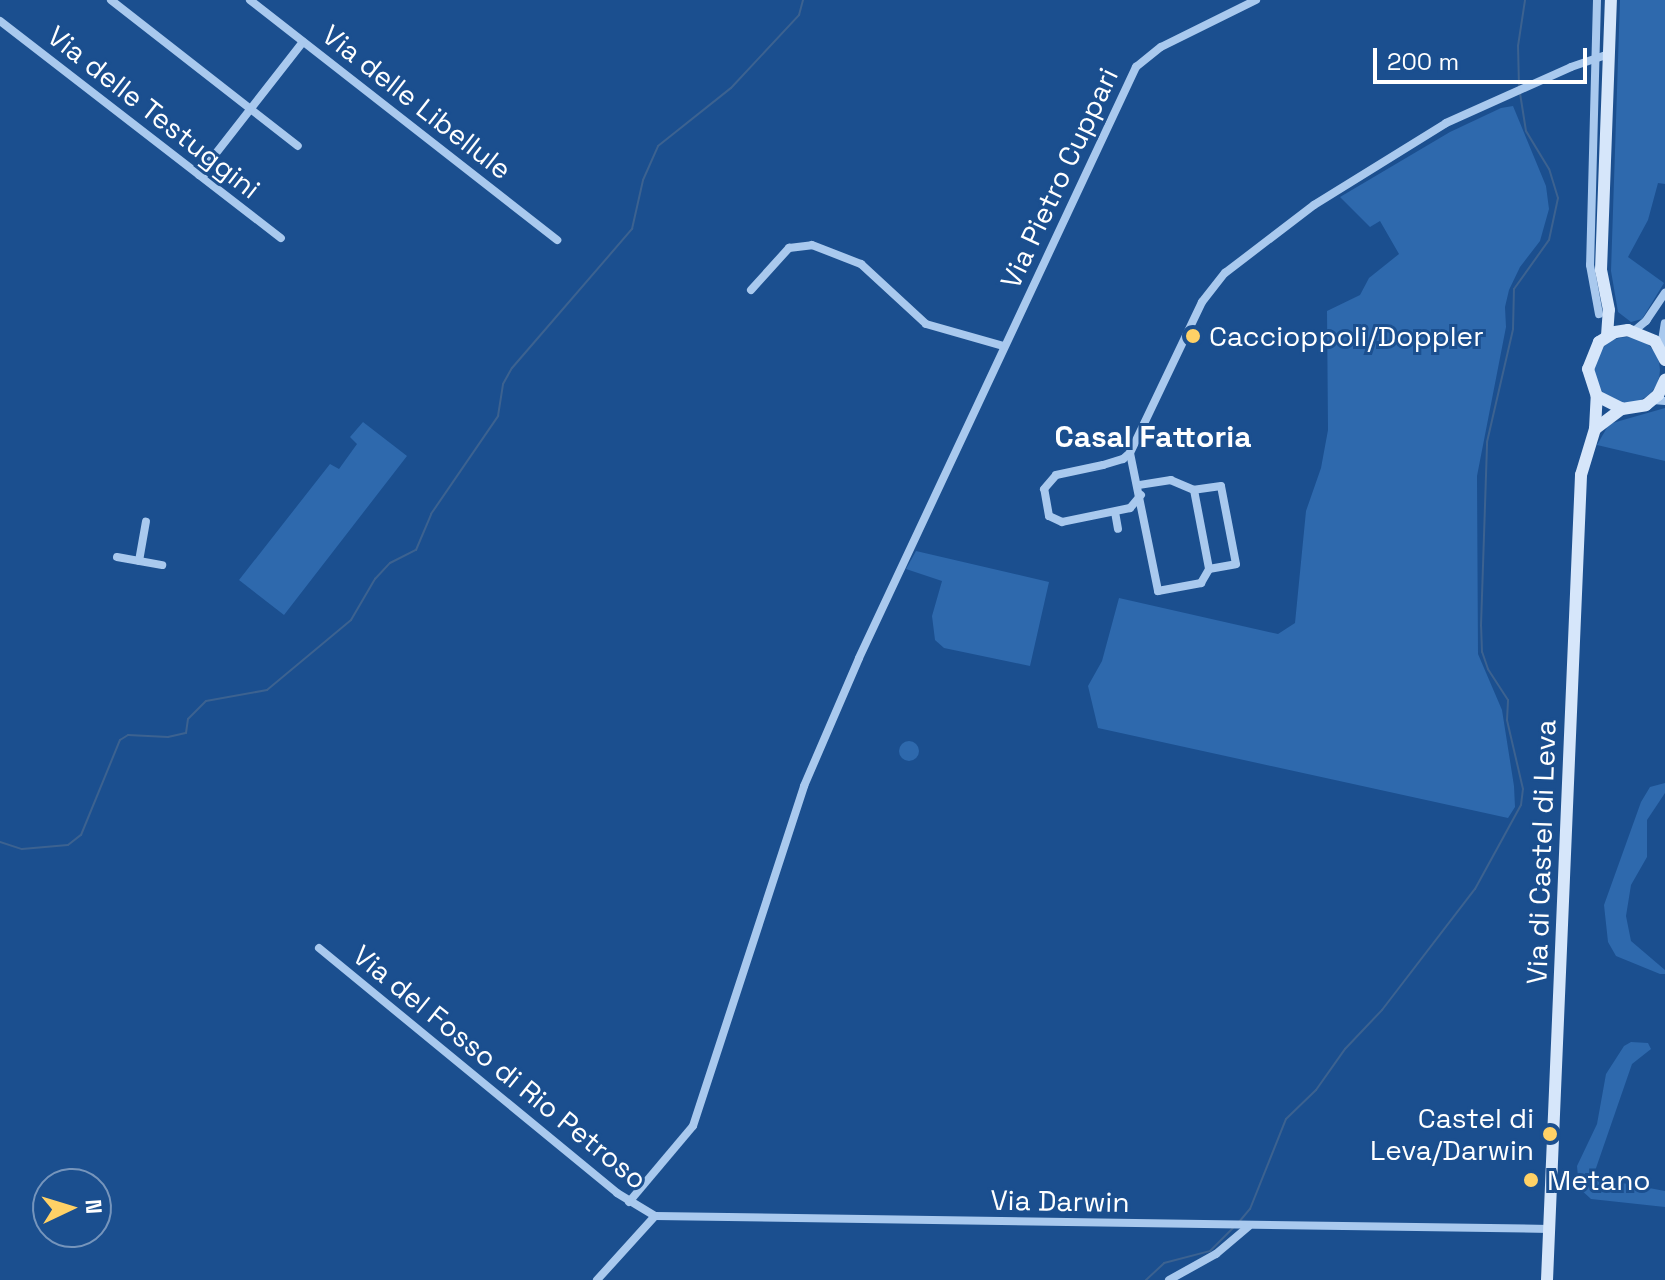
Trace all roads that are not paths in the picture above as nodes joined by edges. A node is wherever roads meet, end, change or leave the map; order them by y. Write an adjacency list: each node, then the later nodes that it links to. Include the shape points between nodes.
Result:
1 (111, 0): 10 (street)
2 (250, 0): 7 (street, Via delle Libellule)
3 (1256, 0): 21 (street, Via Pietro Cuppari, via 1161,47 1136,67)
4 (1597, 0): 9 (street)
5 (1611, 0): 8 (street)
6 (0, 21): 12 (street, Via delle Testuggini)
7 (303, 42): 10 (street); 14 (street, Via delle Libellule)
8 (1609, 54): 9 (street); 17 (street)
9 (1594, 59): 17 (street, via 1590,265); 28 (street, via 1446,123 1302,213 1225,273 1202,302)
10 (250, 109): 11 (street); 12 (street)
11 (298, 146)
12 (199, 175): 13 (street, Via delle Testuggini)
13 (281, 238)
14 (557, 240)
15 (751, 290): 21 (street, via 789,248 812,245 858,262 926,324)
16 (1665, 293): 19 (street, via 1646,321)
17 (1604, 312): 19 (street); 20 (street)
18 (1665, 323): 22 (street)
19 (1631, 331): 20 (street); 22 (street)
20 (1607, 336): 24 (street, Via di Castel di Leva, via 1590,359 1589,378)
21 (1003, 346): 40 (street, Via Pietro Cuppari, via 804,786 693,1126)
22 (1663, 354)
23 (1665, 380): 25 (street)
24 (1597, 396): 26 (street); 27 (street, Via di Castel di Leva)
25 (1659, 401): 26 (street)
26 (1622, 409): 27 (street)
27 (1595, 429): 43 (street, Via di Castel di Leva, via 1581,475)
28 (1130, 453): 29 (street); 32 (street, via 1056,475 1044,487 1048,514 1055,521)
29 (1138, 485): 30 (street, via 1174,480); 31 (street)
30 (1194, 490): 38 (street); 38 (street, via 1221,486 1236,564)
31 (1141, 495): 32 (street, via 1130,508); 38 (street, via 1158,591 1201,583)
32 (1115, 512): 34 (street)
33 (146, 522): 36 (street)
34 (1118, 529)
35 (117, 557): 36 (street)
36 (139, 561): 37 (street)
37 (162, 565)
38 (1209, 569)
39 (319, 948): 40 (street, Via del Fosso di Rio Petroso)
40 (629, 1202): 41 (street, Via del Fosso di Rio Petroso)
41 (655, 1216): 42 (street, Via Darwin); 44 (street)
42 (1249, 1226): 43 (street, Via Darwin); 45 (street, via 1216,1254)
43 (1550, 1229): 46 (street, Via di Castel di Leva)
44 (597, 1280)
45 (1169, 1280)
46 (1547, 1280)

